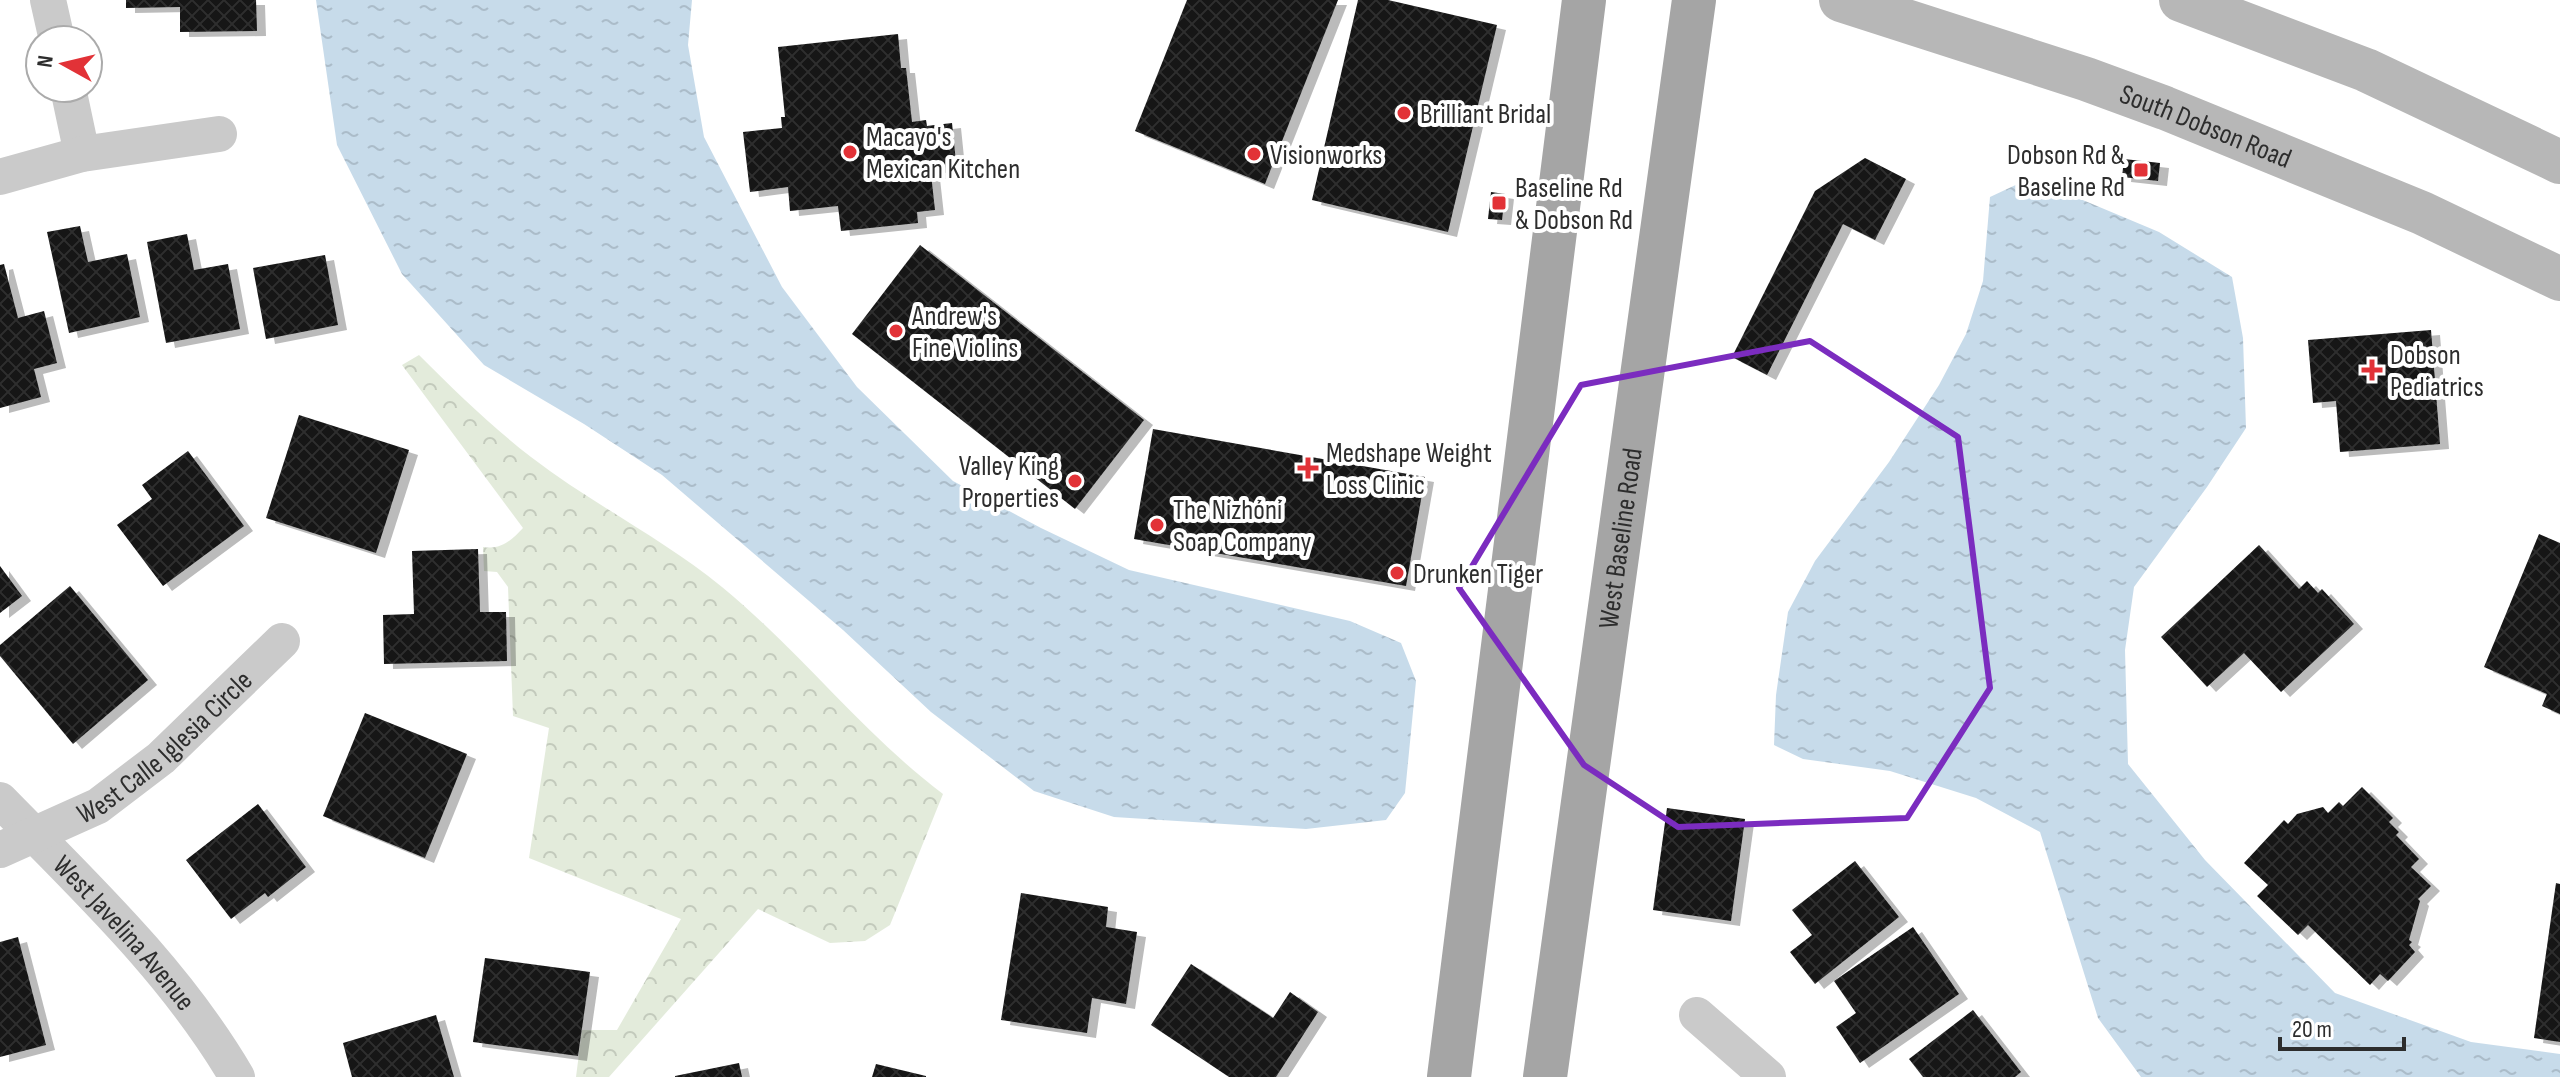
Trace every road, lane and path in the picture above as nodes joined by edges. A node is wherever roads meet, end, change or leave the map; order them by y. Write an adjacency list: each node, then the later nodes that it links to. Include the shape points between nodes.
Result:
1 (48, 0): 6 (street)
2 (1584, 0): 19 (main road)
3 (1694, 0): 20 (main road, West Baseline Road)
4 (1841, 0): 12 (main road, South Dobson Road, via 2179,114 2422,213)
5 (2181, 0): 10 (main road, via 2366,70)
6 (53, 24)
7 (71, 104): 9 (street)
8 (219, 134): 9 (street)
9 (82, 154): 11 (street)
10 (2560, 162)
11 (0, 177)
12 (2560, 279)
13 (282, 641): 15 (street, West Calle Iglesia Circle, via 161,758 98,806)
14 (0, 800): 15 (street, West Javelina Avenue)
15 (35, 836): 16 (street, West Calle Iglesia Circle); 18 (street, West Javelina Avenue, via 184,997)
16 (0, 850)
17 (1697, 1015): 21 (street)
18 (237, 1077)
19 (1449, 1077)
20 (1545, 1077)
21 (1768, 1077)

